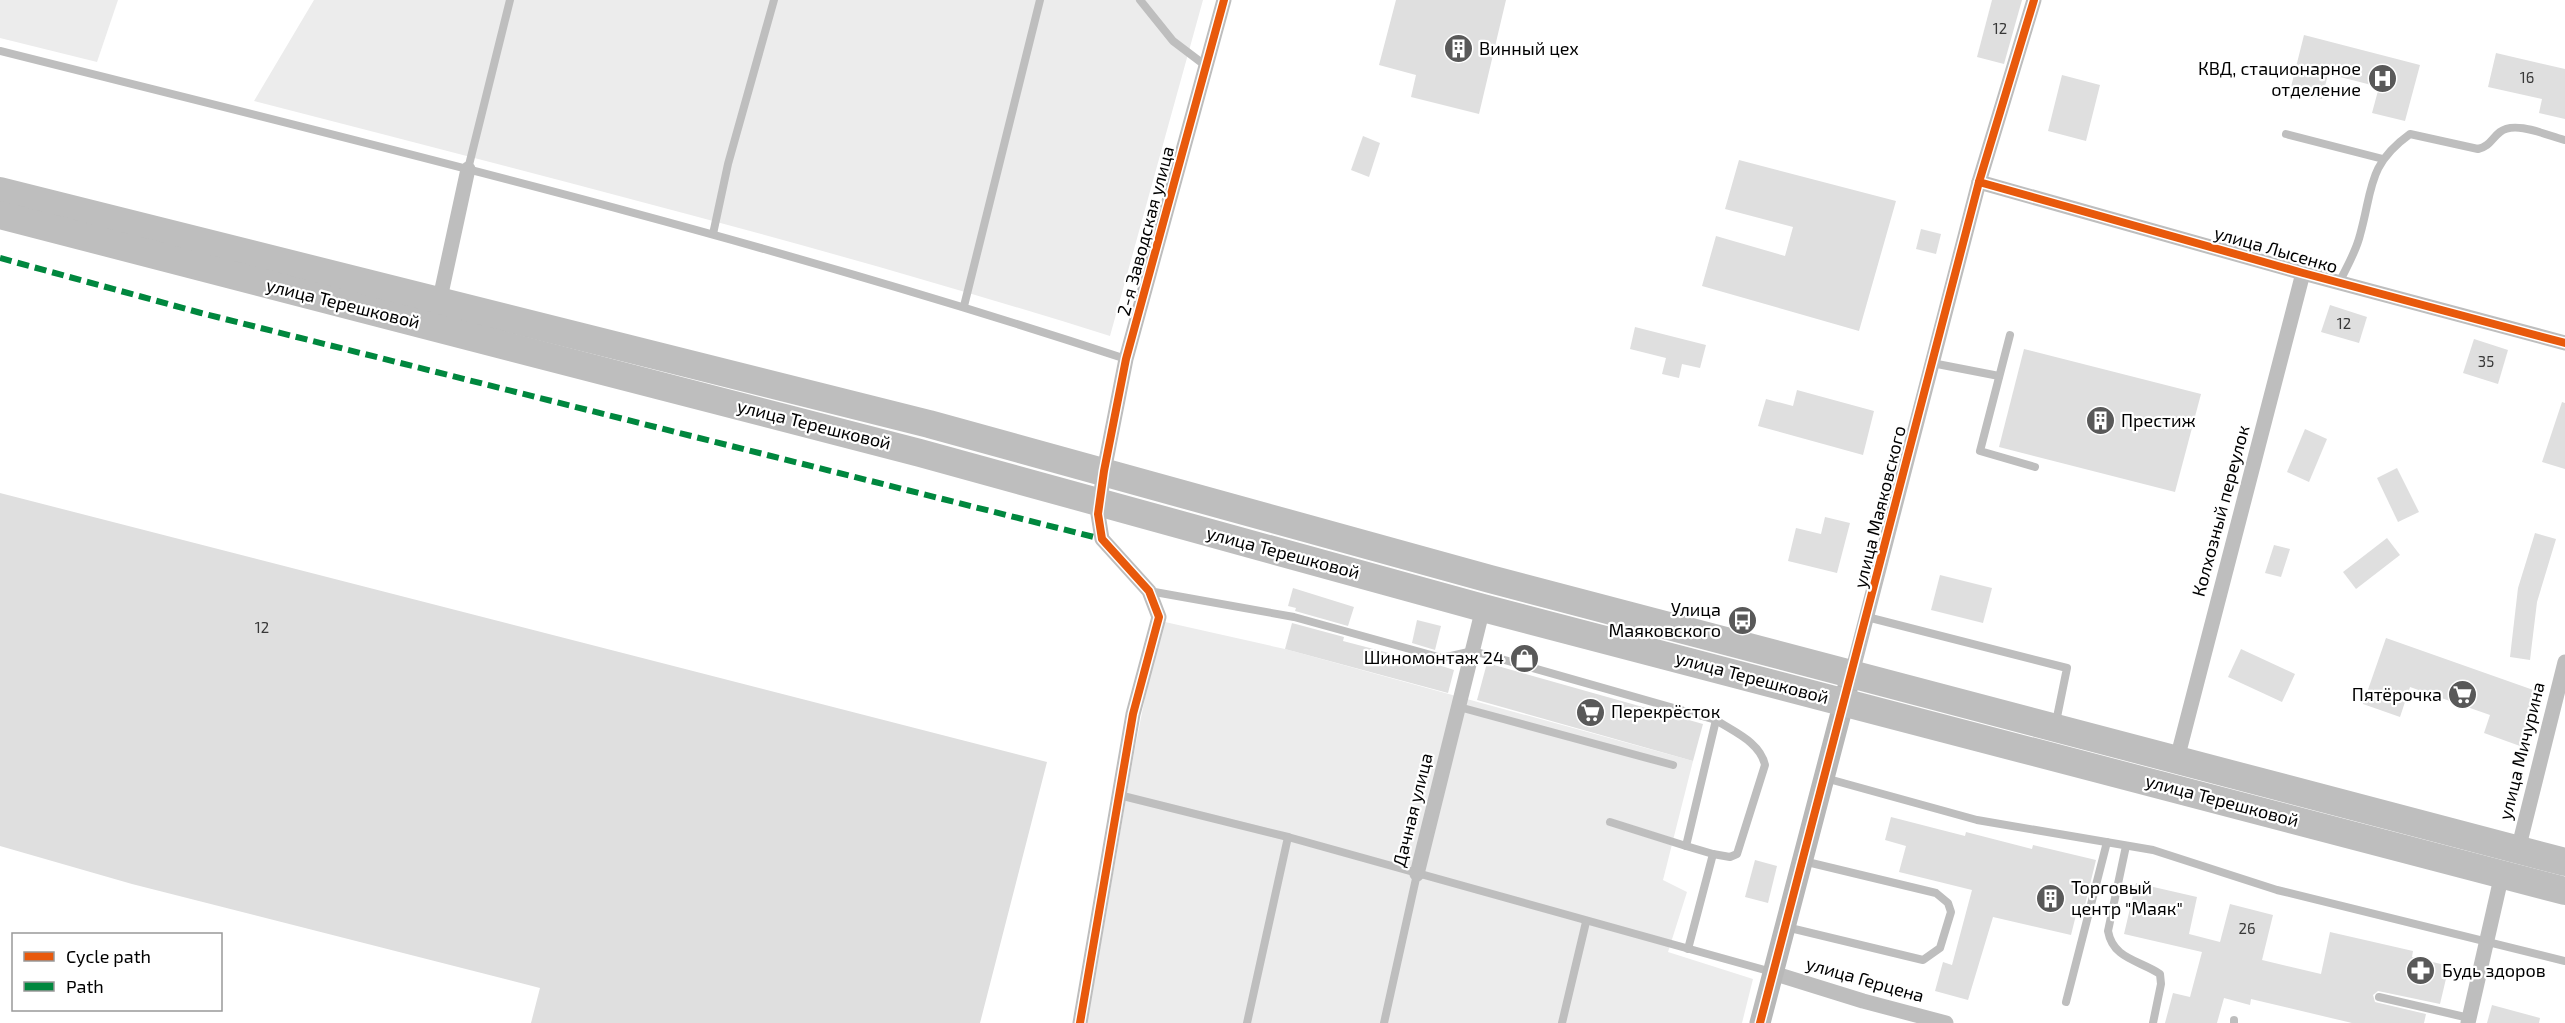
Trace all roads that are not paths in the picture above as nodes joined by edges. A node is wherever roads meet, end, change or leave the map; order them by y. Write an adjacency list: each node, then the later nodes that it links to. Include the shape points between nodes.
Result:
1 (510, 0): 12 (lane)
2 (774, 0): 17 (lane, via 728,164)
3 (1040, 0): 22 (lane)
4 (1140, 0): 8 (lane, via 1173,41)
5 (1224, 0): 8 (street, 2-я Заводская улица)
6 (2034, 0): 13 (street, улица Маяковского)
7 (0, 51): 12 (lane)
8 (1206, 66): 25 (street, 2-я Заводская улица)
9 (2286, 134): 11 (lane)
10 (2565, 140): 11 (lane, via 2514,127 2501,131 2488,146 2478,149 2410,134)
11 (2383, 159): 20 (lane, via 2377,168 2360,238)
12 (468, 169): 17 (lane); 21 (street)
13 (1979, 182): 19 (street, улица Лысенко); 26 (street, улица Маяковского)
14 (0, 191): 21 (highway, улица Терешковой)
15 (0, 215): 18 (highway, улица Терешковой)
16 (23, 231): 18 (lane)
17 (713, 234): 22 (lane)
18 (91, 239): 30 (highway, улица Терешковой)
19 (2303, 273): 20 (street, улица Лысенко); 41 (street, Колхозный переулок)
20 (2339, 283): 24 (street, улица Лысенко)
21 (439, 303): 29 (highway, улица Терешковой)
22 (964, 306): 25 (lane)
23 (2010, 335): 27 (lane)
24 (2565, 343)
25 (1126, 359): 29 (street, 2-я Заводская улица)
26 (1932, 363): 27 (lane); 33 (street, улица Маяковского)
27 (1999, 376): 28 (lane, via 1980,451)
28 (2035, 466)
29 (1104, 471): 30 (street, 2-я Заводская улица); 36 (highway, улица Терешковой, via 1490,579)
30 (1100, 502): 31 (street, 2-я Заводская улица, via 1102,539); 32 (highway, улица Терешковой)
31 (1149, 591): 34 (lane, via 1294,617 1442,658); 44 (street, via 1159,617 1132,714)
32 (1483, 608): 34 (street, Дачная улица); 37 (highway, улица Терешковой)
33 (1867, 617): 36 (street, улица Маяковского); 40 (lane, via 2067,668)
34 (1473, 651): 38 (street, Дачная улица); 39 (lane)
35 (2565, 662): 50 (street, улица Мичурина)
36 (1852, 673): 37 (street, улица Маяковского); 40 (highway, улица Терешковой)
37 (1844, 702): 43 (street, улица Маяковского); 55 (highway, улица Терешковой)
38 (1459, 707): 42 (lane); 54 (street, Дачная улица)
39 (1716, 720): 48 (lane); 51 (lane, via 1750,741 1763,754 1764,765 1737,854)
40 (2055, 726): 41 (highway, улица Терешковой)
41 (2177, 759): 50 (highway, улица Терешковой)
42 (1673, 765)
43 (1823, 778): 47 (lane, via 1977,820); 52 (street, улица Маяковского)
44 (1119, 795): 46 (lane); 66 (street)
45 (1610, 822): 48 (lane)
46 (1288, 837): 54 (lane); 67 (lane)
47 (2107, 842): 49 (lane); 64 (lane)
48 (1686, 846): 51 (lane)
49 (2126, 846): 59 (lane, via 2153,850 2277,890); 72 (lane, via 2108,931 2110,944 2122,956 2160,975)
50 (2518, 849): 53 (highway, улица Терешковой)
51 (1713, 854): 60 (lane)
52 (1802, 861): 58 (street, улица Маяковского); 58 (lane, via 1936,894 1948,903 1951,912 1940,948 1923,960)
53 (2565, 862)
54 (1417, 874): 57 (lane); 68 (lane, Дачная улица)
55 (2502, 874): 56 (highway, улица Терешковой); 59 (street)
56 (2565, 891)
57 (1586, 922): 60 (lane); 69 (lane)
58 (1785, 926): 62 (street, улица Маяковского)
59 (2485, 940): 61 (lane); 65 (street)
60 (1688, 950): 62 (lane)
61 (2565, 961)
62 (1773, 973): 70 (street, улица Маяковского); 71 (street, улица Герцена)
63 (2379, 997): 65 (lane)
64 (2066, 1002)
65 (2468, 1021)
66 (1080, 1023)
67 (1247, 1023)
68 (1384, 1023)
69 (1562, 1023)
70 (1760, 1023)
71 (1946, 1023)
72 (2152, 1023)

